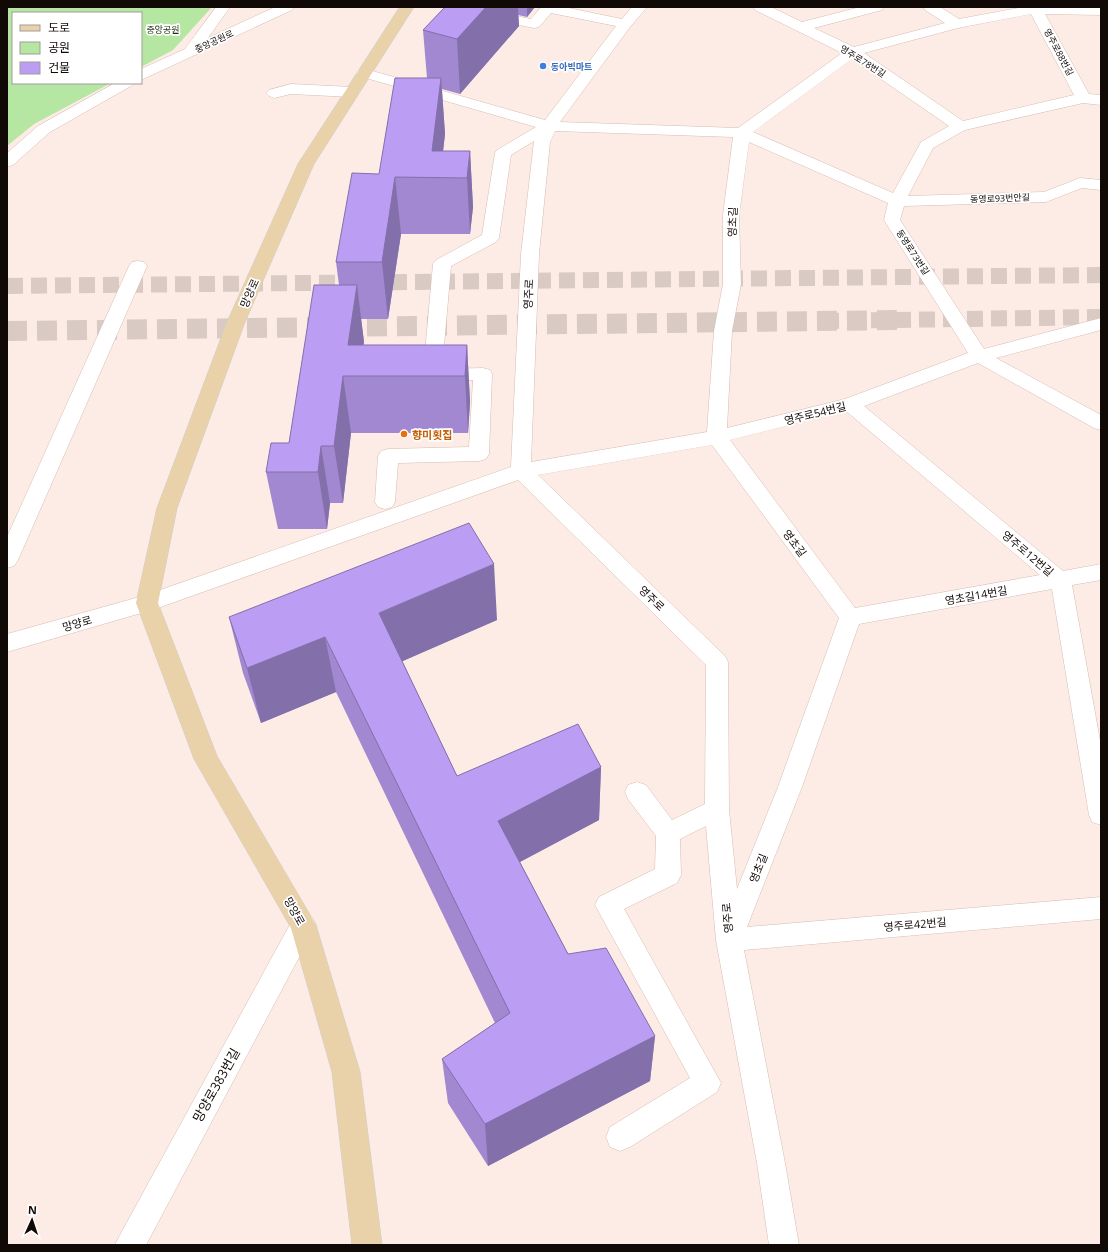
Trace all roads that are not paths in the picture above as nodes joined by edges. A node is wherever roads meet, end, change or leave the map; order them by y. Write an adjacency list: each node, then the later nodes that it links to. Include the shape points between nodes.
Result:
1 (223, 7): 14 (street)
2 (287, 7): 14 (street, 중앙공원로)
3 (407, 7): 16 (main road, 망양로)
4 (640, 7): 11 (street, 영주로)
5 (877, 7): 13 (street)
6 (930, 7): 12 (street)
7 (770, 8): 13 (street, 영주로78번길)
8 (1035, 8): 10 (street); 12 (street); 21 (street, 영주로88번길)
9 (473, 11): 11 (street, via 534,24 548,8)
10 (1101, 11)
11 (625, 24): 23 (street, 영주로)
12 (957, 24): 15 (street)
13 (801, 27): 15 (street, 영주로78번길)
14 (192, 51): 17 (street, 중앙공원로)
15 (852, 52): 24 (street, 영주로78번길); 25 (street)
16 (364, 73): 19 (main road, 망양로); 23 (street)
17 (142, 75)
18 (124, 84): 26 (street, via 44,129)
19 (352, 92): 20 (street, via 291,89); 40 (main road, 망양로, via 306,164 236,322 167,508)
20 (274, 93)
21 (1083, 98): 22 (street, 동영로73번길); 24 (street, 동영로73번길)
22 (1101, 100)
23 (549, 126): 25 (street); 35 (street, 영주로, via 542,142 530,254); 36 (street, via 503,153 490,238 442,264 432,375 483,374 479,454 388,456)
24 (960, 126): 28 (street, 동영로73번길, via 927,145)
25 (742, 133): 28 (street); 34 (street, 영초길, via 731,215 732,284 723,331)
26 (7, 162)
27 (1101, 185): 28 (street, 동영로93번안길, via 1080,183 1046,197)
28 (897, 201): 31 (street, 동영로73번길, via 892,220)
29 (138, 266): 37 (street)
30 (1101, 324): 31 (street, 영주로54번길)
31 (979, 356): 32 (street, 영주로54번길); 33 (street, 동영로73번길)
32 (850, 404): 34 (street, 영주로54번길); 39 (street, 영주로12번길)
33 (1101, 423)
34 (717, 437): 35 (street, 영주로54번길); 41 (street, 영초길)
35 (521, 471): 40 (street, 영주로54번길); 44 (street, 영주로, via 717,662)
36 (384, 502)
37 (7, 560)
38 (1101, 572): 39 (street, 영초길14번길)
39 (1061, 580): 41 (street, 영초길14번길); 45 (street, 영주로12번길)
40 (148, 602): 42 (street, 망양로); 48 (main road, 망양로, via 206,759)
41 (850, 617): 49 (street, 영초길, via 790,787)
42 (7, 643)
43 (637, 792): 46 (street)
44 (718, 810): 46 (street); 49 (street, 영주로)
45 (1101, 815)
46 (668, 833): 50 (street, via 668,875 608,905 707,1083)
47 (1101, 908): 49 (street, 영주로42번길)
48 (303, 925): 51 (street, 망양로383번길); 52 (main road, 망양로, via 346,1072)
49 (728, 940): 53 (street, 영주로)
50 (620, 1137)
51 (130, 1245)
52 (367, 1245)
53 (784, 1245)

